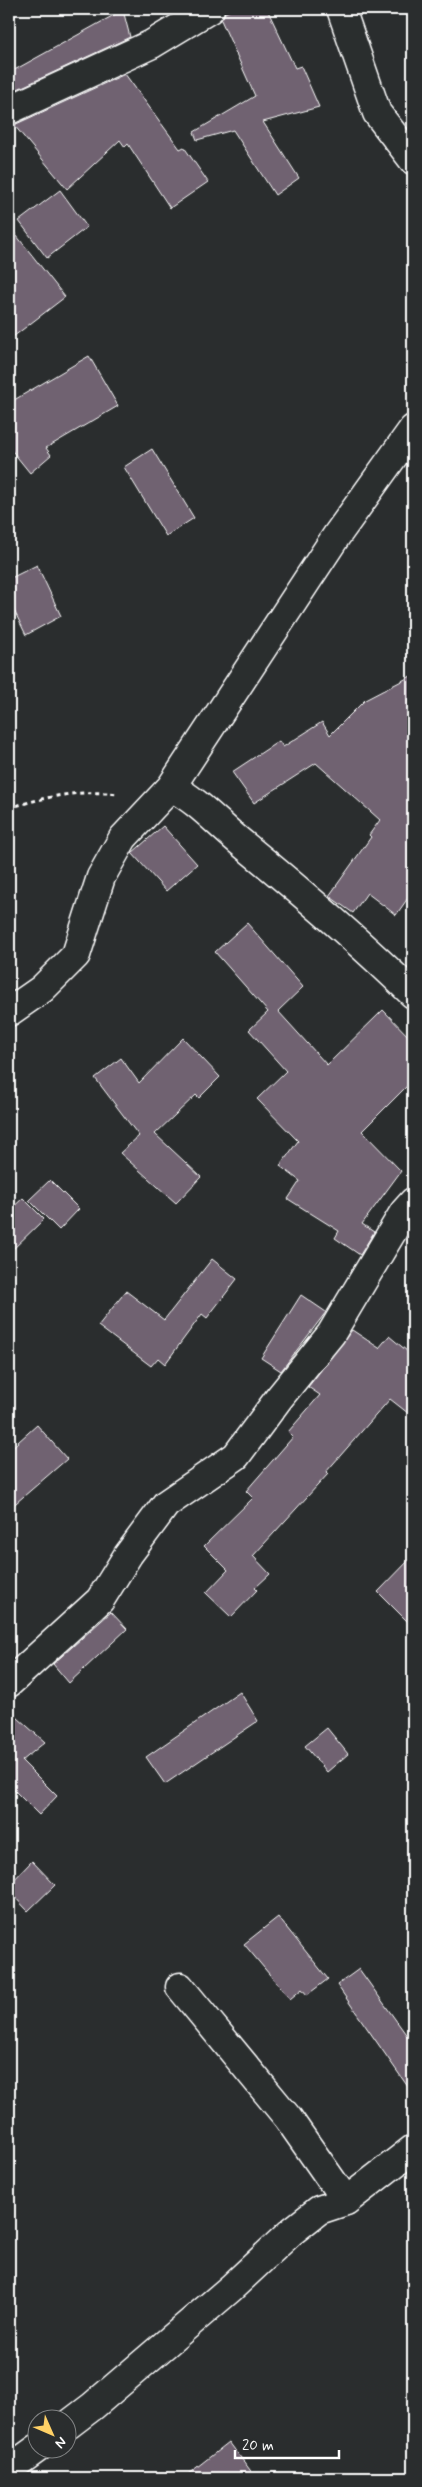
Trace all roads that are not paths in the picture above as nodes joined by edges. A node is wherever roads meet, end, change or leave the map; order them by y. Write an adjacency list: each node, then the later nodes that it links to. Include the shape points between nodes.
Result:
1 (210, 9): 3 (street, via 152,44)
2 (341, 9): 4 (street, via 377,113)
3 (9, 110)
4 (413, 160)
5 (413, 429): 6 (street, via 336,535)
6 (171, 787): 7 (street, via 191,797 323,910); 8 (street, via 123,838 101,877 76,955 42,989)
7 (413, 994)
8 (9, 1012)
9 (413, 1202): 10 (street, via 331,1334 236,1456 166,1504 128,1554 100,1600)
10 (9, 1683)
11 (180, 1987): 13 (street, via 288,2118)
12 (413, 2149): 13 (street)
13 (346, 2201): 14 (street, via 320,2210 291,2232 231,2288)
14 (78, 2417)
15 (28, 2455): 16 (street)
16 (9, 2469)

